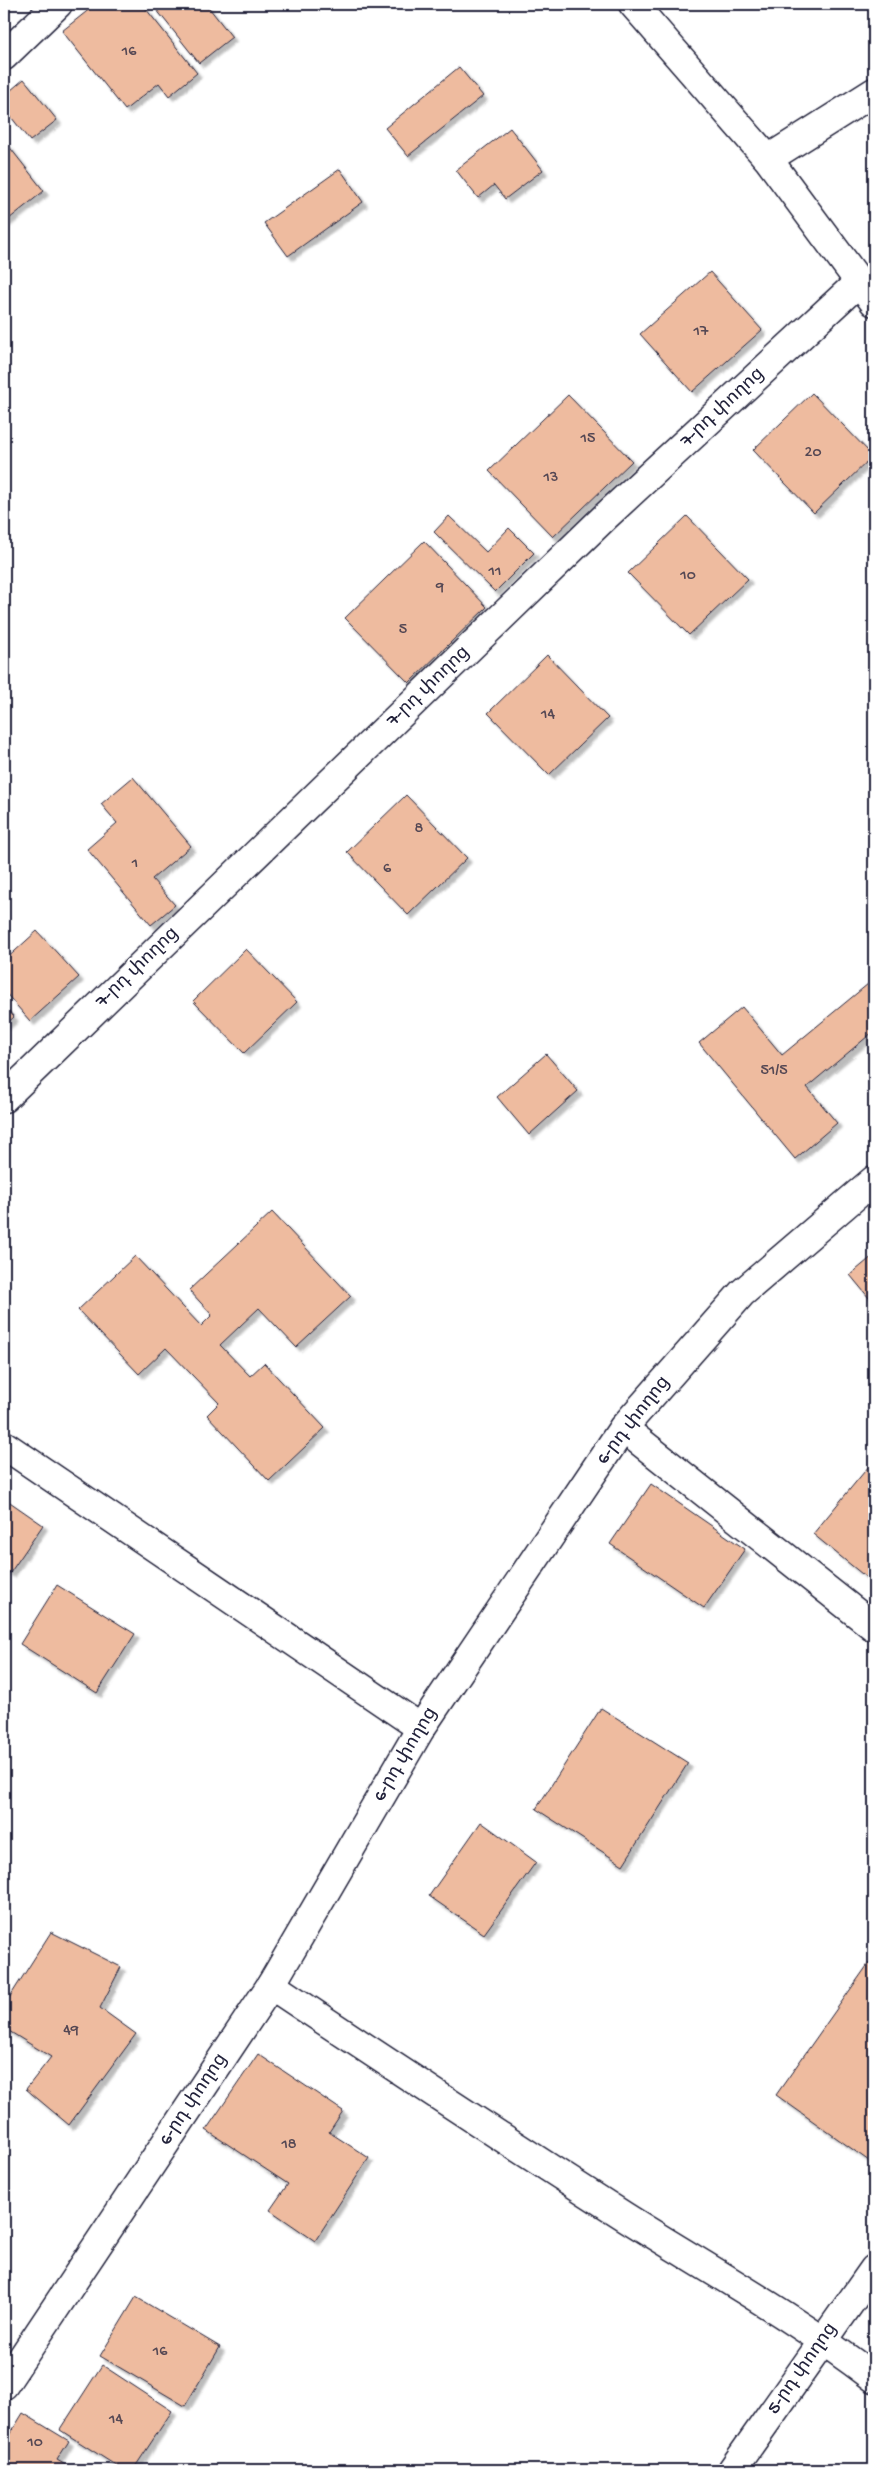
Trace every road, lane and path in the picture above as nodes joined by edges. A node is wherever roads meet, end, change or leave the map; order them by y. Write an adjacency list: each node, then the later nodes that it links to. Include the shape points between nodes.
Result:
1 (58, 4): 3 (street)
2 (633, 4): 5 (street)
3 (4, 56)
4 (874, 92): 5 (street)
5 (768, 159): 6 (street)
6 (867, 291): 7 (street, 7-րդ փողոց, via 607,515)
7 (4, 1098)
8 (874, 1180): 9 (street, 6-րդ փողոց, via 742,1293)
9 (623, 1428): 11 (street); 12 (street, 6-րդ փողոց)
10 (4, 1446): 12 (street)
11 (874, 1627)
12 (420, 1728): 13 (street, 6-րդ փողոց)
13 (271, 1985): 15 (street, via 625,2216); 17 (street, 6-րդ փողոց)
14 (874, 2269): 15 (street, 5-րդ փողոց)
15 (824, 2339): 16 (street); 18 (street, 5-րդ փողոց)
16 (874, 2378)
17 (4, 2385)
18 (732, 2470)

